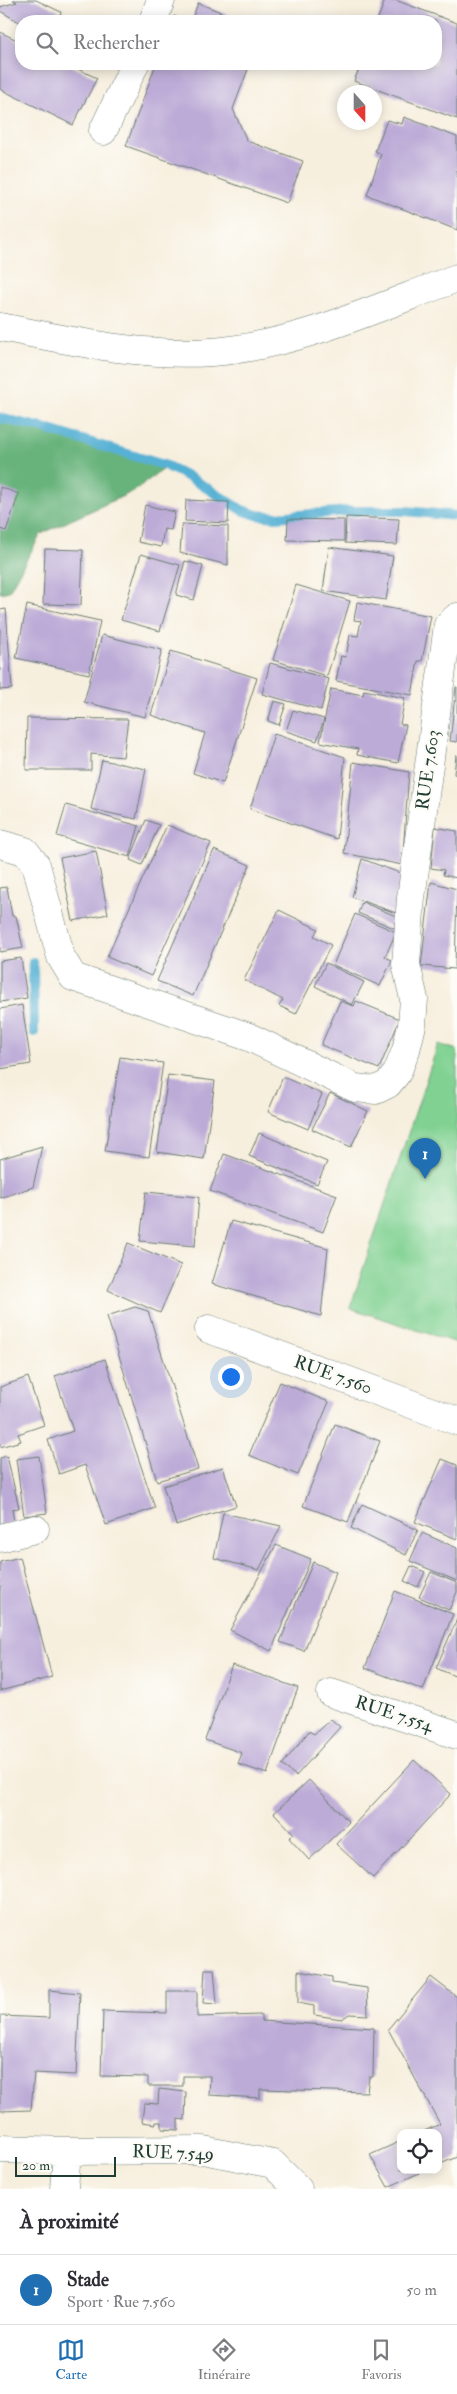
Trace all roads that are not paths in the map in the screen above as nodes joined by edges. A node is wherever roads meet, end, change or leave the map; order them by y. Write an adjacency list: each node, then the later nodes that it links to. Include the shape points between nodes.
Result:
1 (161, 0): 2 (street)
2 (155, 15)
3 (132, 70): 4 (street)
4 (103, 131)
5 (457, 278): 6 (street, via 285,340 210,352 130,351)
6 (0, 327)
7 (457, 617): 8 (street, RUE 7.603, via 448,625 411,898 406,964 414,999 412,1025 397,1073 388,1084 376,1090 355,1088 249,1037 73,977 61,956 36,865 25,852)
8 (0, 844)
9 (209, 1329): 10 (street, RUE 7.560)
10 (457, 1421)
11 (36, 1529): 12 (street)
12 (0, 1538)
13 (331, 1693): 14 (street, RUE 7.554)
14 (457, 1735)
15 (0, 2149): 16 (street, RUE 7.549)
16 (67, 2151): 17 (street); 18 (street, RUE 7.549, via 204,2150 273,2164)
17 (64, 2189)
18 (298, 2189)

